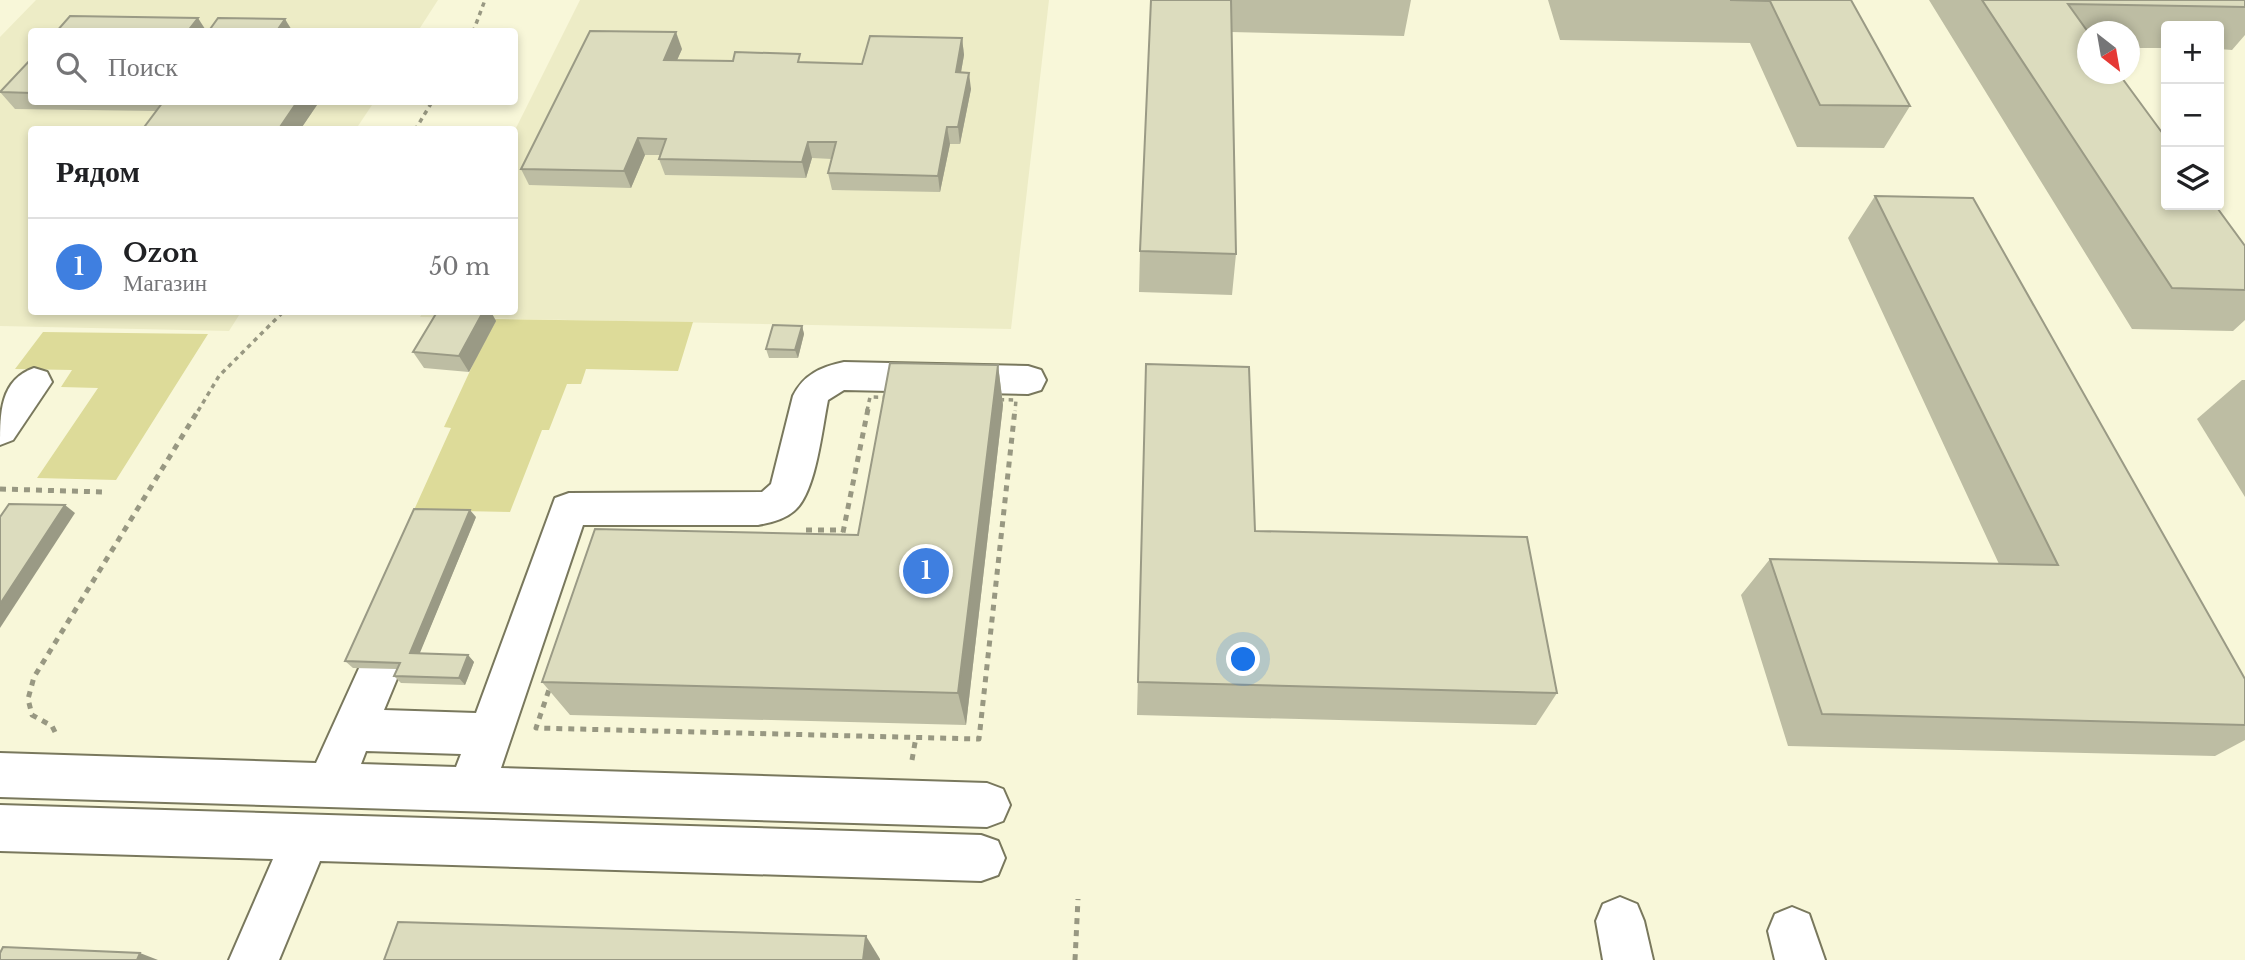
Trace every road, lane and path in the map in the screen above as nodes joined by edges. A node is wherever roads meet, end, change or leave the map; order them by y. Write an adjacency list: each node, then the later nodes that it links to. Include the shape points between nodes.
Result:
1 (485, 0): 2 (path)
2 (474, 28)
3 (430, 105): 4 (path)
4 (417, 126)
5 (280, 315): 19 (path, via 219,376 34,677 28,699 32,715 52,726 58,737)
6 (1028, 380): 17 (lane, via 829,379 811,396 790,487 774,506 569,509)
7 (34, 382): 8 (lane)
8 (0, 430)
9 (0, 489): 10 (path)
10 (103, 492)
11 (792, 530): 12 (path)
12 (843, 530): 14 (path, via 837,562); 14 (path, via 870,397 1016,400 979,739 536,728 594,557)
13 (788, 551): 14 (path)
14 (785, 561)
15 (380, 669): 16 (lane)
16 (353, 730): 17 (lane); 20 (lane)
17 (491, 734): 21 (lane)
18 (0, 775): 19 (lane)
19 (48, 776): 20 (lane)
20 (329, 785): 21 (lane)
21 (471, 790): 22 (lane)
22 (987, 805)
23 (0, 828): 24 (lane)
24 (307, 837): 25 (lane); 27 (lane)
25 (981, 858)
26 (1078, 899): 28 (path)
27 (254, 960)
28 (1074, 960)

